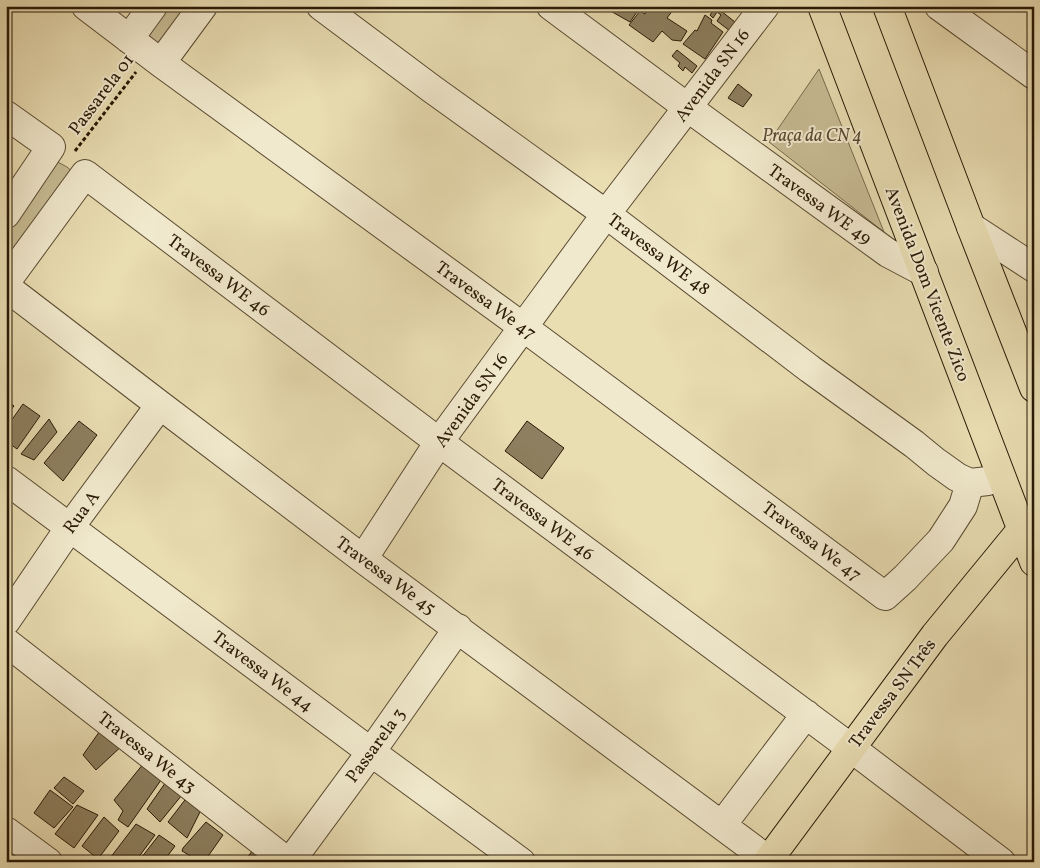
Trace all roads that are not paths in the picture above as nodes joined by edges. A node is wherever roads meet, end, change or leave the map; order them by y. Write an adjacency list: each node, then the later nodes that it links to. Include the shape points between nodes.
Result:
1 (86, 6): 10 (street, Travessa We 47)
2 (153, 6): 10 (street)
3 (203, 6): 10 (street)
4 (322, 6): 16 (street, Travessa WE 48)
5 (551, 6): 12 (street, Travessa WE 49)
6 (765, 6): 12 (street, Avenida SN 16)
7 (822, 6): 19 (main road, Avenida Dom Vicente Zico)
8 (887, 6): 17 (main road)
9 (939, 6): 11 (street)
10 (147, 52): 22 (street, Travessa We 47)
11 (1034, 75)
12 (687, 107): 16 (street, Avenida SN 16); 19 (street, Travessa WE 49, via 888,253)
13 (6, 115): 14 (street, Travessa WE 46)
14 (70, 158): 15 (street); 20 (street); 25 (street, Travessa WE 46)
15 (6, 214)
16 (606, 214): 22 (street, Avenida SN 16); 28 (street, Travessa WE 48, via 802,363 936,462)
17 (971, 227): 18 (street); 23 (main road)
18 (1034, 268)
19 (924, 272): 26 (main road, Avenida Dom Vicente Zico)
20 (6, 282)
21 (6, 287): 24 (street, Travessa We 45)
22 (523, 327): 25 (street, Avenida SN 16); 28 (street, Travessa We 47, via 885,596 941,540 963,506)
23 (1034, 388)
24 (160, 405): 30 (street, Rua A); 31 (street, Travessa We 45)
25 (439, 442): 31 (street, Avenida SN 16); 36 (street, Travessa WE 46)
26 (1002, 479): 28 (street); 29 (main road, Avenida Dom Vicente Zico)
27 (6, 480): 30 (street, Travessa We 44)
28 (970, 483)
29 (1028, 526): 32 (main road, Avenida Dom Vicente Zico); 37 (main road, Travessa SN Três, via 935,635)
30 (70, 527): 33 (street, Rua A); 38 (street, Travessa We 44)
31 (363, 559): 34 (street, Travessa We 45)
32 (1034, 562)
33 (6, 621)
34 (458, 628): 38 (street, Passarela 3); 39 (street, Travessa We 45)
35 (6, 642): 43 (street, Travessa We 43)
36 (806, 714): 37 (street, Travessa WE 46); 39 (street)
37 (851, 748): 41 (main road, Travessa SN Três); 45 (street, Travessa WE 46)
38 (371, 752): 43 (street, Passarela 3); 44 (street, Travessa We 44)
39 (722, 825): 41 (street, Travessa We 45)
40 (6, 831): 42 (street)
41 (769, 861)
42 (48, 862)
43 (289, 862)
44 (521, 862)
45 (1001, 862)

